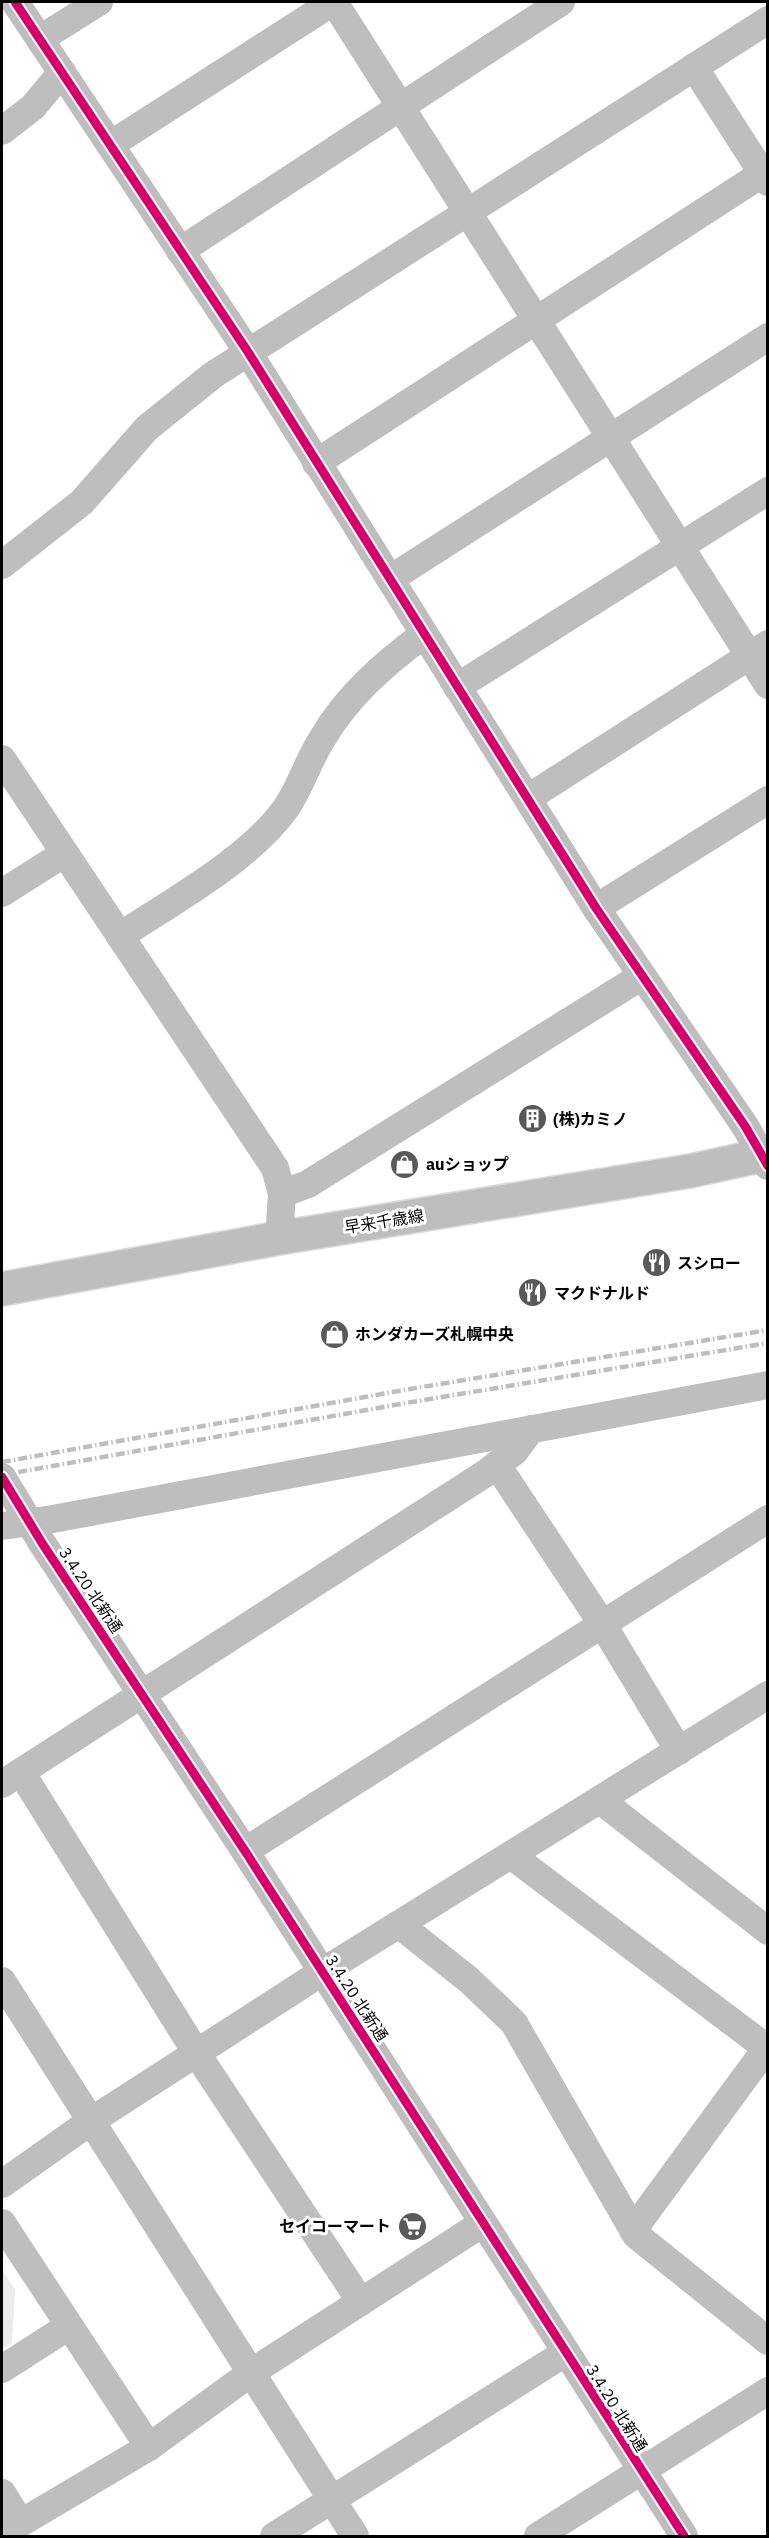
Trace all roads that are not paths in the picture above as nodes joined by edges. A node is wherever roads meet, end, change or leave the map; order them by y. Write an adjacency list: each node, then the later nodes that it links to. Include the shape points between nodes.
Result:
1 (15, 2): 6 (street)
2 (99, 2): 6 (street)
3 (334, 2): 9 (street); 11 (street)
4 (561, 2): 9 (street)
5 (768, 20): 7 (street)
6 (40, 39): 8 (street)
7 (694, 67): 12 (street); 13 (street)
8 (62, 72): 10 (street, via 33,107); 11 (street)
9 (399, 106): 13 (street); 14 (street)
10 (2, 131)
11 (110, 145): 14 (street)
12 (766, 175): 15 (street)
13 (466, 214): 15 (street); 17 (street)
14 (180, 250): 17 (street)
15 (535, 322): 18 (street); 19 (street)
16 (768, 337): 18 (street)
17 (248, 352): 19 (street); 22 (street, via 177,402 147,428 82,502)
18 (610, 439): 21 (street); 23 (street)
19 (316, 463): 23 (street)
20 (768, 491): 21 (street)
21 (679, 548): 25 (street); 27 (street)
22 (2, 565)
23 (390, 579): 24 (street)
24 (423, 635): 27 (street); 34 (street, via 386,663 340,710 285,809 257,838 229,863)
25 (758, 650): 26 (street); 29 (street)
26 (768, 685)
27 (457, 687): 29 (street)
28 (2, 759): 31 (street)
29 (528, 798): 33 (street)
30 (768, 800): 33 (street)
31 (65, 853): 32 (street); 34 (street)
32 (2, 892)
33 (596, 908): 35 (street)
34 (120, 936): 37 (street, via 275,1168)
35 (642, 976): 36 (street); 37 (street, via 308,1184)
36 (766, 1159): 38 (main road, 早来千歳線)
37 (282, 1194): 38 (street)
38 (279, 1238): 39 (main road, 早来千歳線)
39 (2, 1289)
40 (768, 1385): 41 (street)
41 (531, 1429): 42 (street, via 515,1450); 45 (street)
42 (497, 1464): 46 (street); 47 (street)
43 (2, 1477): 45 (street, 3.4.20 北新通)
44 (768, 1519): 46 (street)
45 (15, 1523): 47 (street, 3.4.20 北新通)
46 (603, 1625): 49 (street); 52 (street)
47 (142, 1694): 50 (street); 52 (street, 3.4.20 北新通)
48 (768, 1695): 49 (street)
49 (679, 1751): 51 (street)
50 (11, 1778): 59 (street)
51 (600, 1800): 53 (street); 55 (street)
52 (245, 1851): 56 (street, 3.4.20 北新通)
53 (512, 1856): 54 (street); 58 (street)
54 (401, 1926): 56 (street); 64 (street, via 469,1980 514,2023)
55 (768, 1931)
56 (322, 1972): 59 (street); 63 (street, 3.4.20 北新通)
57 (2, 1981): 60 (street)
58 (766, 2048): 64 (street)
59 (197, 2054): 60 (street); 65 (street)
60 (91, 2121): 61 (street); 70 (street)
61 (2, 2184)
62 (2, 2223): 66 (street)
63 (483, 2223): 65 (street); 68 (street, 3.4.20 北新通)
64 (633, 2230): 67 (street)
65 (361, 2302): 70 (street)
66 (69, 2326): 69 (street); 72 (street)
67 (768, 2341)
68 (565, 2353): 73 (street, 3.4.20 北新通); 75 (street)
69 (2, 2369)
70 (252, 2372): 72 (street); 75 (street)
71 (768, 2391): 73 (street)
72 (149, 2447): 76 (street)
73 (640, 2472): 79 (street); 80 (street, 3.4.20 北新通)
74 (2, 2493): 76 (street)
75 (332, 2499): 77 (street); 78 (street)
76 (24, 2527)
77 (274, 2536)
78 (355, 2536)
79 (538, 2536)
80 (684, 2536)

